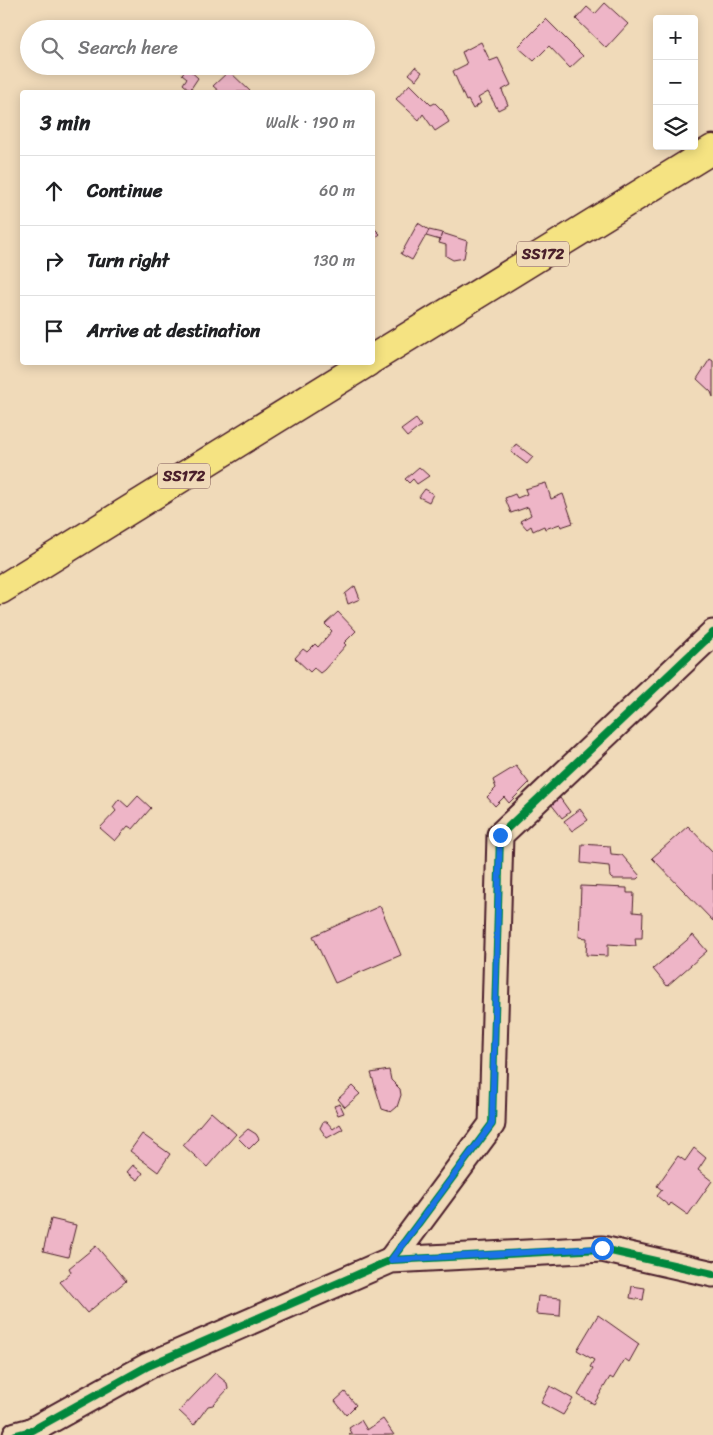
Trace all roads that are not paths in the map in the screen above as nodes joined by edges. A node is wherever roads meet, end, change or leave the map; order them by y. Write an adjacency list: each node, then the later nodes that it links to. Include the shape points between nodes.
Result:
1 (713, 149): 2 (main road, SS172)
2 (375, 358)
3 (363, 365): 4 (main road, SS172)
4 (0, 590)
5 (713, 633): 6 (street, via 500,835 492,1124)
6 (391, 1260): 7 (street, via 602,1248); 8 (street, via 148,1366 31,1431)
7 (713, 1274)
8 (16, 1435)

